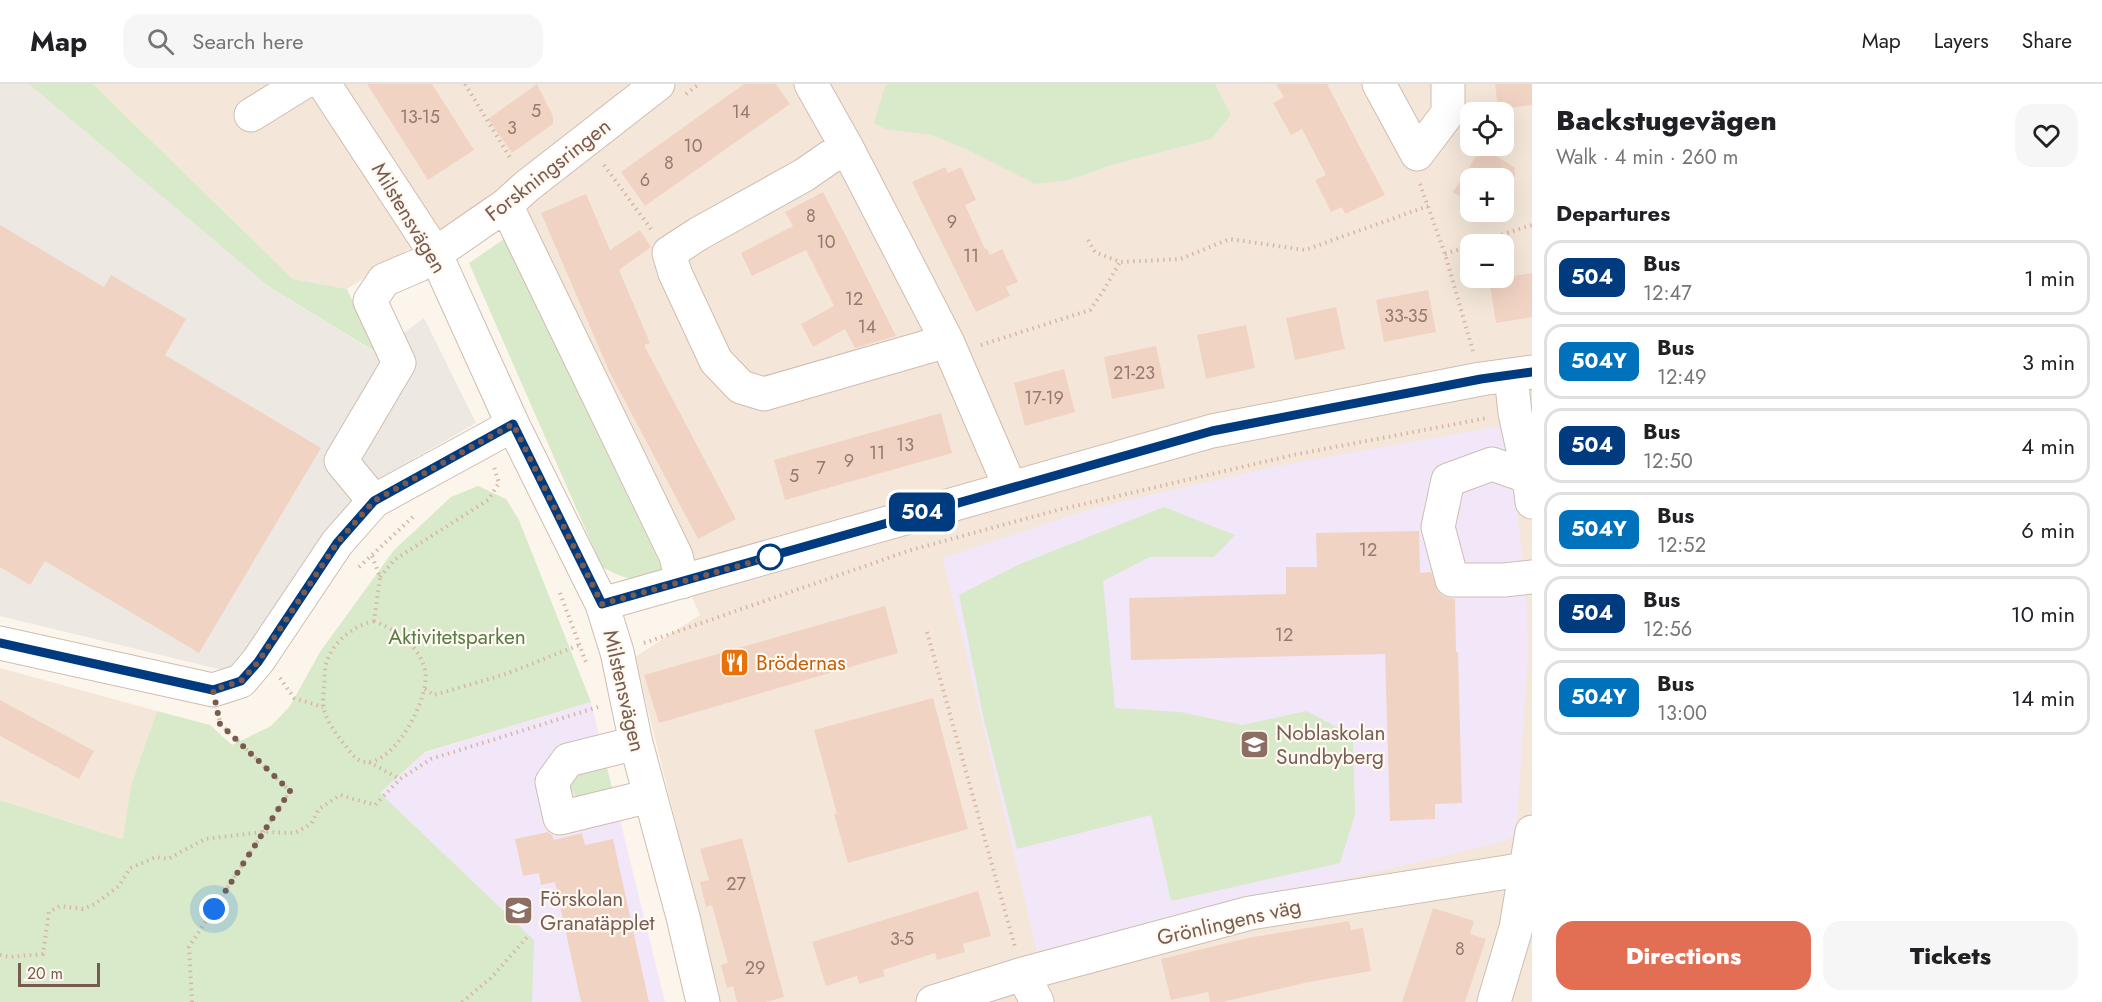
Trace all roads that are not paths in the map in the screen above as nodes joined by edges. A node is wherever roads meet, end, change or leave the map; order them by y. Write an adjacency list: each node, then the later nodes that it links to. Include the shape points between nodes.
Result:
1 (302, 84): 7 (street)
2 (324, 84): 10 (street, Milstensvägen)
3 (658, 84): 9 (street, Forskningsringen)
4 (811, 84): 8 (street)
5 (1379, 84): 6 (street, via 1417,154 1448,113)
6 (1448, 84)
7 (251, 115)
8 (846, 146): 11 (street); 11 (street, via 804,175 669,253 716,361 741,387 764,394)
9 (517, 195): 10 (street, Forskningsringen); 18 (street, via 676,556)
10 (435, 253): 13 (street, Milstensvägen); 16 (street, Forskningsringen, via 384,280 370,301 399,363 341,461)
11 (950, 348): 14 (street)
12 (1508, 376): 14 (street, via 1212,431); 15 (street)
13 (513, 424): 16 (street); 19 (street, Milstensvägen)
14 (1010, 487): 18 (street)
15 (1531, 490): 17 (street, via 1492,464 1448,480 1438,527 1452,580)
16 (374, 501): 20 (street, via 337,543 258,662 241,681 213,690)
17 (1532, 577)
18 (682, 582): 19 (street)
19 (602, 604): 21 (street, Milstensvägen, via 617,652)
20 (0, 642)
21 (636, 744): 22 (street, Milstensvägen); 22 (street, via 568,760 552,782 560,818)
22 (650, 796): 26 (street, Milstensvägen)
23 (1532, 832): 24 (street)
24 (1530, 868): 25 (street, Grönlingens väg, via 1250,913); 28 (street)
25 (1030, 988): 27 (street, Grönlingens väg)
26 (703, 1002)
27 (933, 1002)
28 (1494, 1002)

